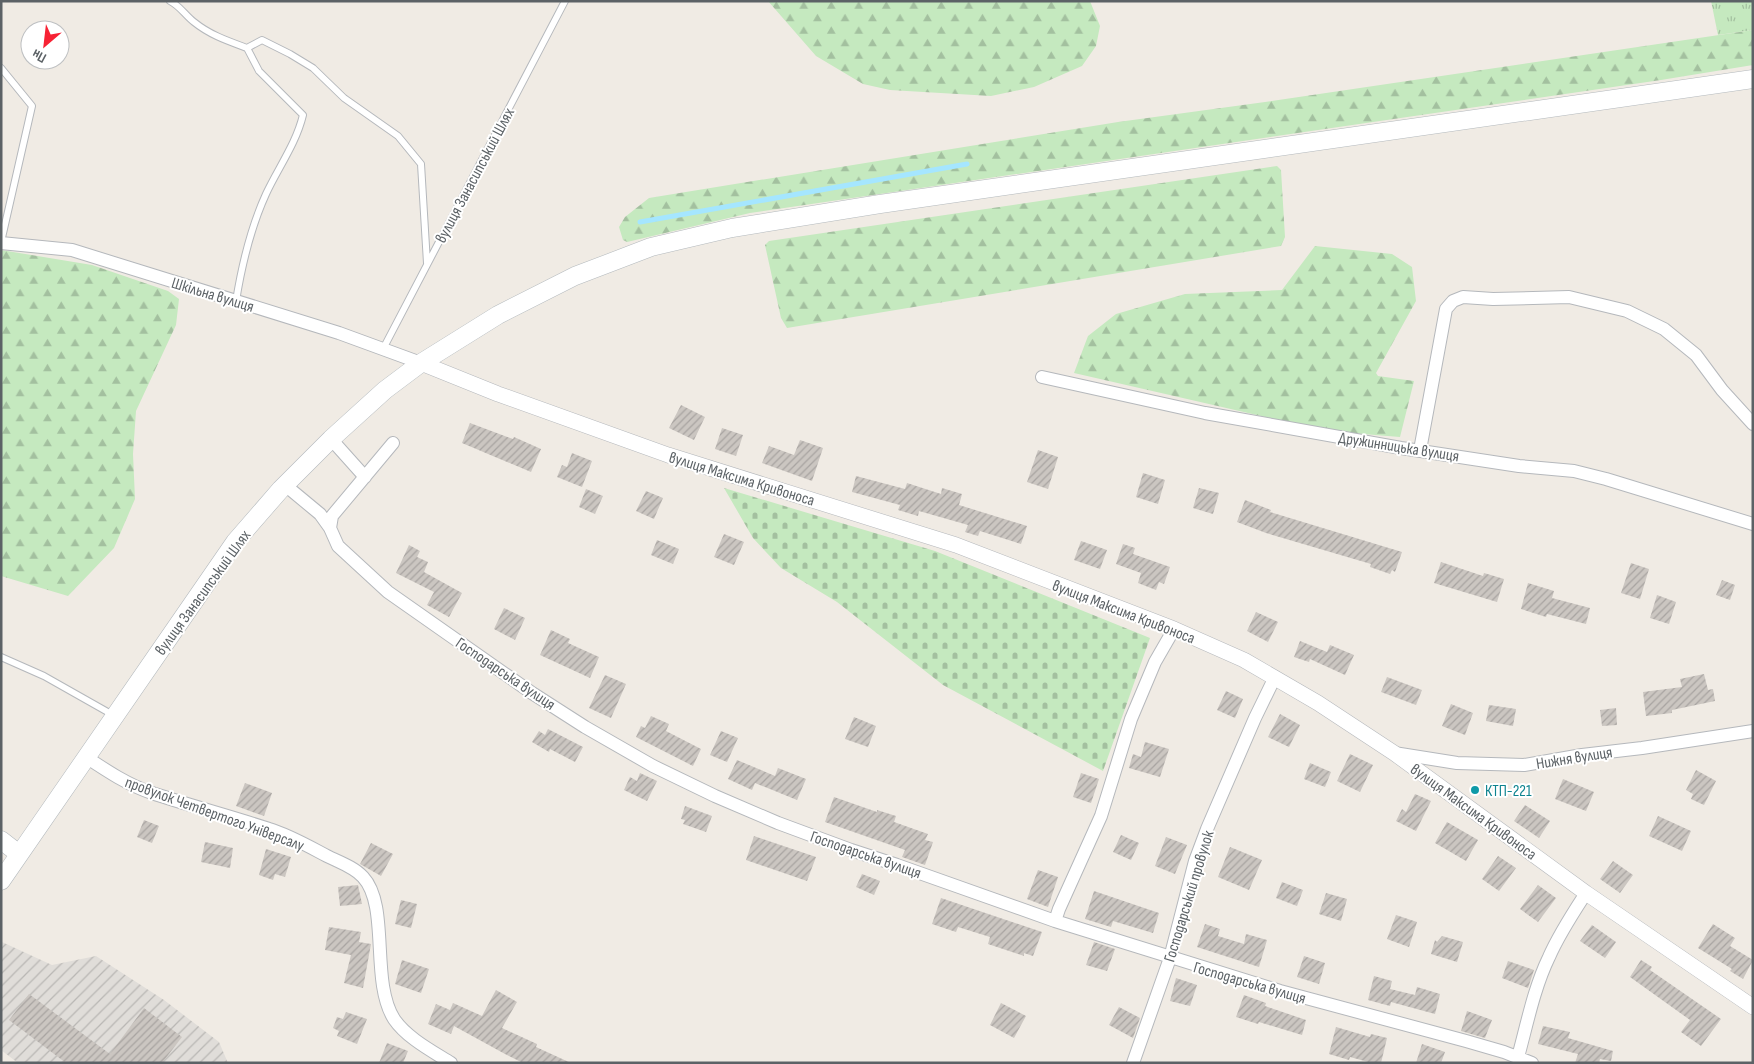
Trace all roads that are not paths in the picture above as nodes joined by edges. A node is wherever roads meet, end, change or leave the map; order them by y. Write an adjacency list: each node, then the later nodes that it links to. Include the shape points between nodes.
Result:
1 (170, 1): 3 (lane, via 214,36)
2 (565, 1): 7 (lane, вулиця Занасипський Шлях)
3 (247, 48): 7 (lane, via 262,40 290,54 313,68 344,98 398,136 421,164); 8 (lane, via 259,71 303,115 253,225)
4 (1, 68): 6 (lane, via 32,106)
5 (1753, 79): 10 (main road, вулиця Занасипський Шлях, via 732,228 651,247 575,276 498,315)
6 (1, 243): 8 (street, Шкільна вулиця, via 72,250)
7 (427, 263): 9 (lane, вулиця Занасипський Шлях)
8 (236, 301): 9 (street, Шкільна вулиця)
9 (382, 349): 10 (street, Шкільна вулиця)
10 (421, 362): 13 (main road, вулиця Занасипський Шлях); 20 (street, вулиця Максима Кривоноса, via 498,394 668,455 956,545)
11 (1042, 377): 15 (street, Дружинницька вулиця, via 1205,414)
12 (1753, 424): 15 (street, via 1696,355 1664,329 1627,311 1569,297 1462,297 1453,301 1446,310)
13 (331, 439): 16 (street); 17 (main road, вулиця Занасипський Шлях)
14 (393, 444): 16 (street)
15 (1420, 450): 18 (street, Дружинницька вулиця, via 1574,471)
16 (365, 477): 19 (street, via 332,516)
17 (285, 485): 19 (street, Господарська вулиця, via 320,514); 23 (main road, вулиця Занасипський Шлях, via 235,542)
18 (1753, 524)
19 (330, 528): 31 (street, Господарська вулиця, via 338,546 388,592 532,693 652,766 778,823)
20 (1174, 629): 22 (street, вулиця Максима Кривоноса); 31 (street, via 1155,662 1131,719 1101,816)
21 (1, 657): 23 (lane, via 44,676)
22 (1276, 677): 25 (street, вулиця Максима Кривоноса); 32 (street, Господарський провулок, via 1207,829 1195,861)
23 (114, 716): 26 (main road, вулиця Занасипський Шлях)
24 (1753, 731): 25 (street, Нижня вулиця, via 1524,765 1457,763)
25 (1394, 754): 30 (street, вулиця Максима Кривоноса)
26 (86, 757): 28 (main road, вулиця Занасипський Шлях); 35 (street, провулок Четвертого Універсалу, via 151,793 290,837 362,875 371,887 376,906 382,983 395,1020 406,1032)
27 (1, 840): 28 (main road)
28 (19, 854): 29 (main road, вулиця Занасипський Шлях)
29 (1, 881)
30 (1586, 893): 33 (street, вулиця Максима Кривоноса); 34 (street, via 1548,958)
31 (1055, 921): 32 (street, Господарська вулиця)
32 (1170, 958): 34 (street, Господарська вулиця); 36 (street, Господарський провулок)
33 (1753, 1007)
34 (1518, 1057): 37 (street, Господарська вулиця)
35 (451, 1063)
36 (1133, 1063)
37 (1532, 1063)

